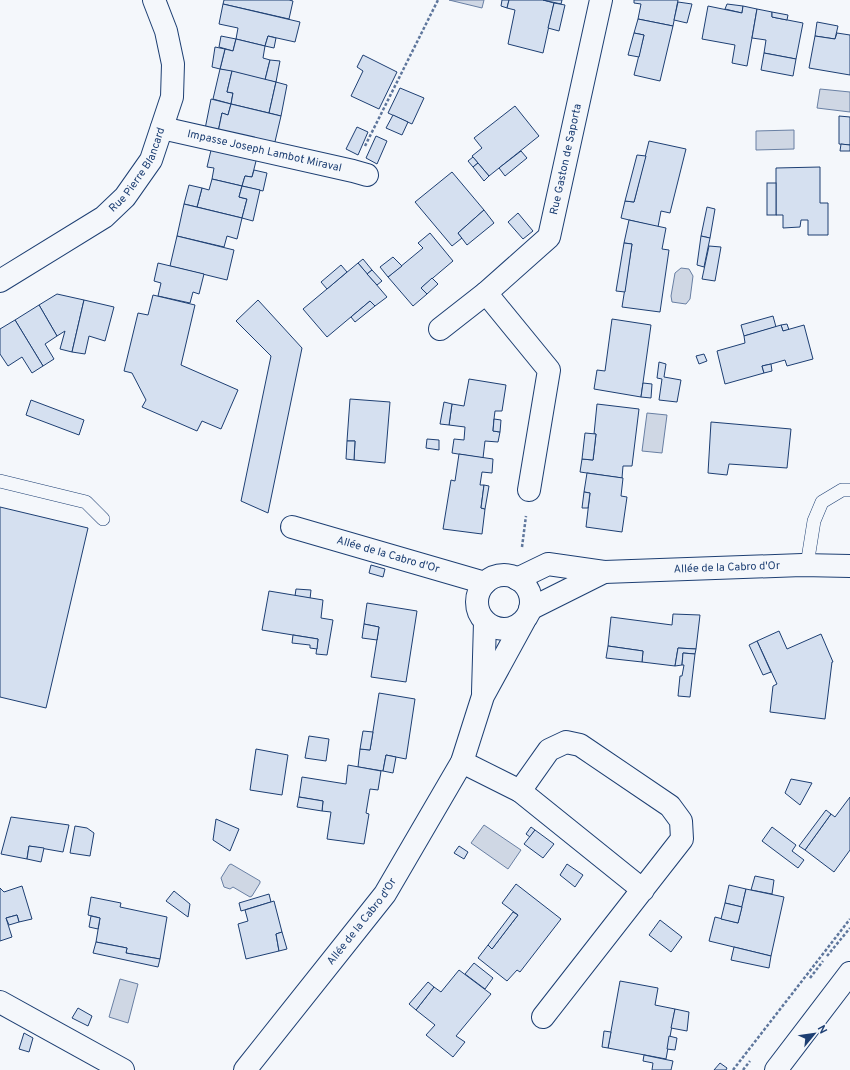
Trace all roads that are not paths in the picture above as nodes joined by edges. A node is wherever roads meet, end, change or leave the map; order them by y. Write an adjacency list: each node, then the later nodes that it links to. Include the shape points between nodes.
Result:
1 (154, 0): 3 (street, Rue Pierre Blancard, via 166,30 173,64 172,97)
2 (601, 0): 6 (street, Rue Gaston de Saporta, via 549,237)
3 (162, 128): 4 (street, Impasse Joseph Lambot Miraval); 5 (street, Rue Pierre Blancard, via 151,160 125,197 104,217)
4 (360, 173)
5 (0, 282)
6 (486, 293): 7 (street, Rue Gaston de Saporta); 9 (street, via 549,370)
7 (440, 329)
8 (0, 481): 11 (lane, via 86,502)
9 (529, 490)
10 (850, 490): 13 (lane, via 842,490 822,502 814,521)
11 (103, 519)
12 (292, 527): 17 (street, Allée de la Cabro d'Or)
13 (807, 565): 14 (street, Allée de la Cabro d'Or); 15 (street, Allée de la Cabro d'Or)
14 (850, 566)
15 (604, 572): 16 (street, Allée de la Cabro d'Or, via 548,564); 18 (street, Allée de la Cabro d'Or)
16 (511, 577): 17 (street, via 495,577); 18 (street, via 526,586 530,597)
17 (485, 583): 19 (street, via 478,595 478,609)
18 (527, 615): 19 (street, via 512,629 498,629); 20 (street, Allée de la Cabro d'Or)
19 (485, 622): 20 (street, Allée de la Cabro d'Or)
20 (483, 696): 21 (street, Allée de la Cabro d'Or)
21 (462, 762): 22 (street); 28 (street, Allée de la Cabro d'Or, via 385,894)
22 (520, 791): 23 (street); 23 (street, via 549,750 566,742 580,745 670,806 681,821 682,839)
23 (643, 890): 26 (street)
24 (850, 973): 29 (street)
25 (0, 1002): 27 (street)
26 (543, 1017)
27 (123, 1070)
28 (245, 1070)
29 (776, 1070)

